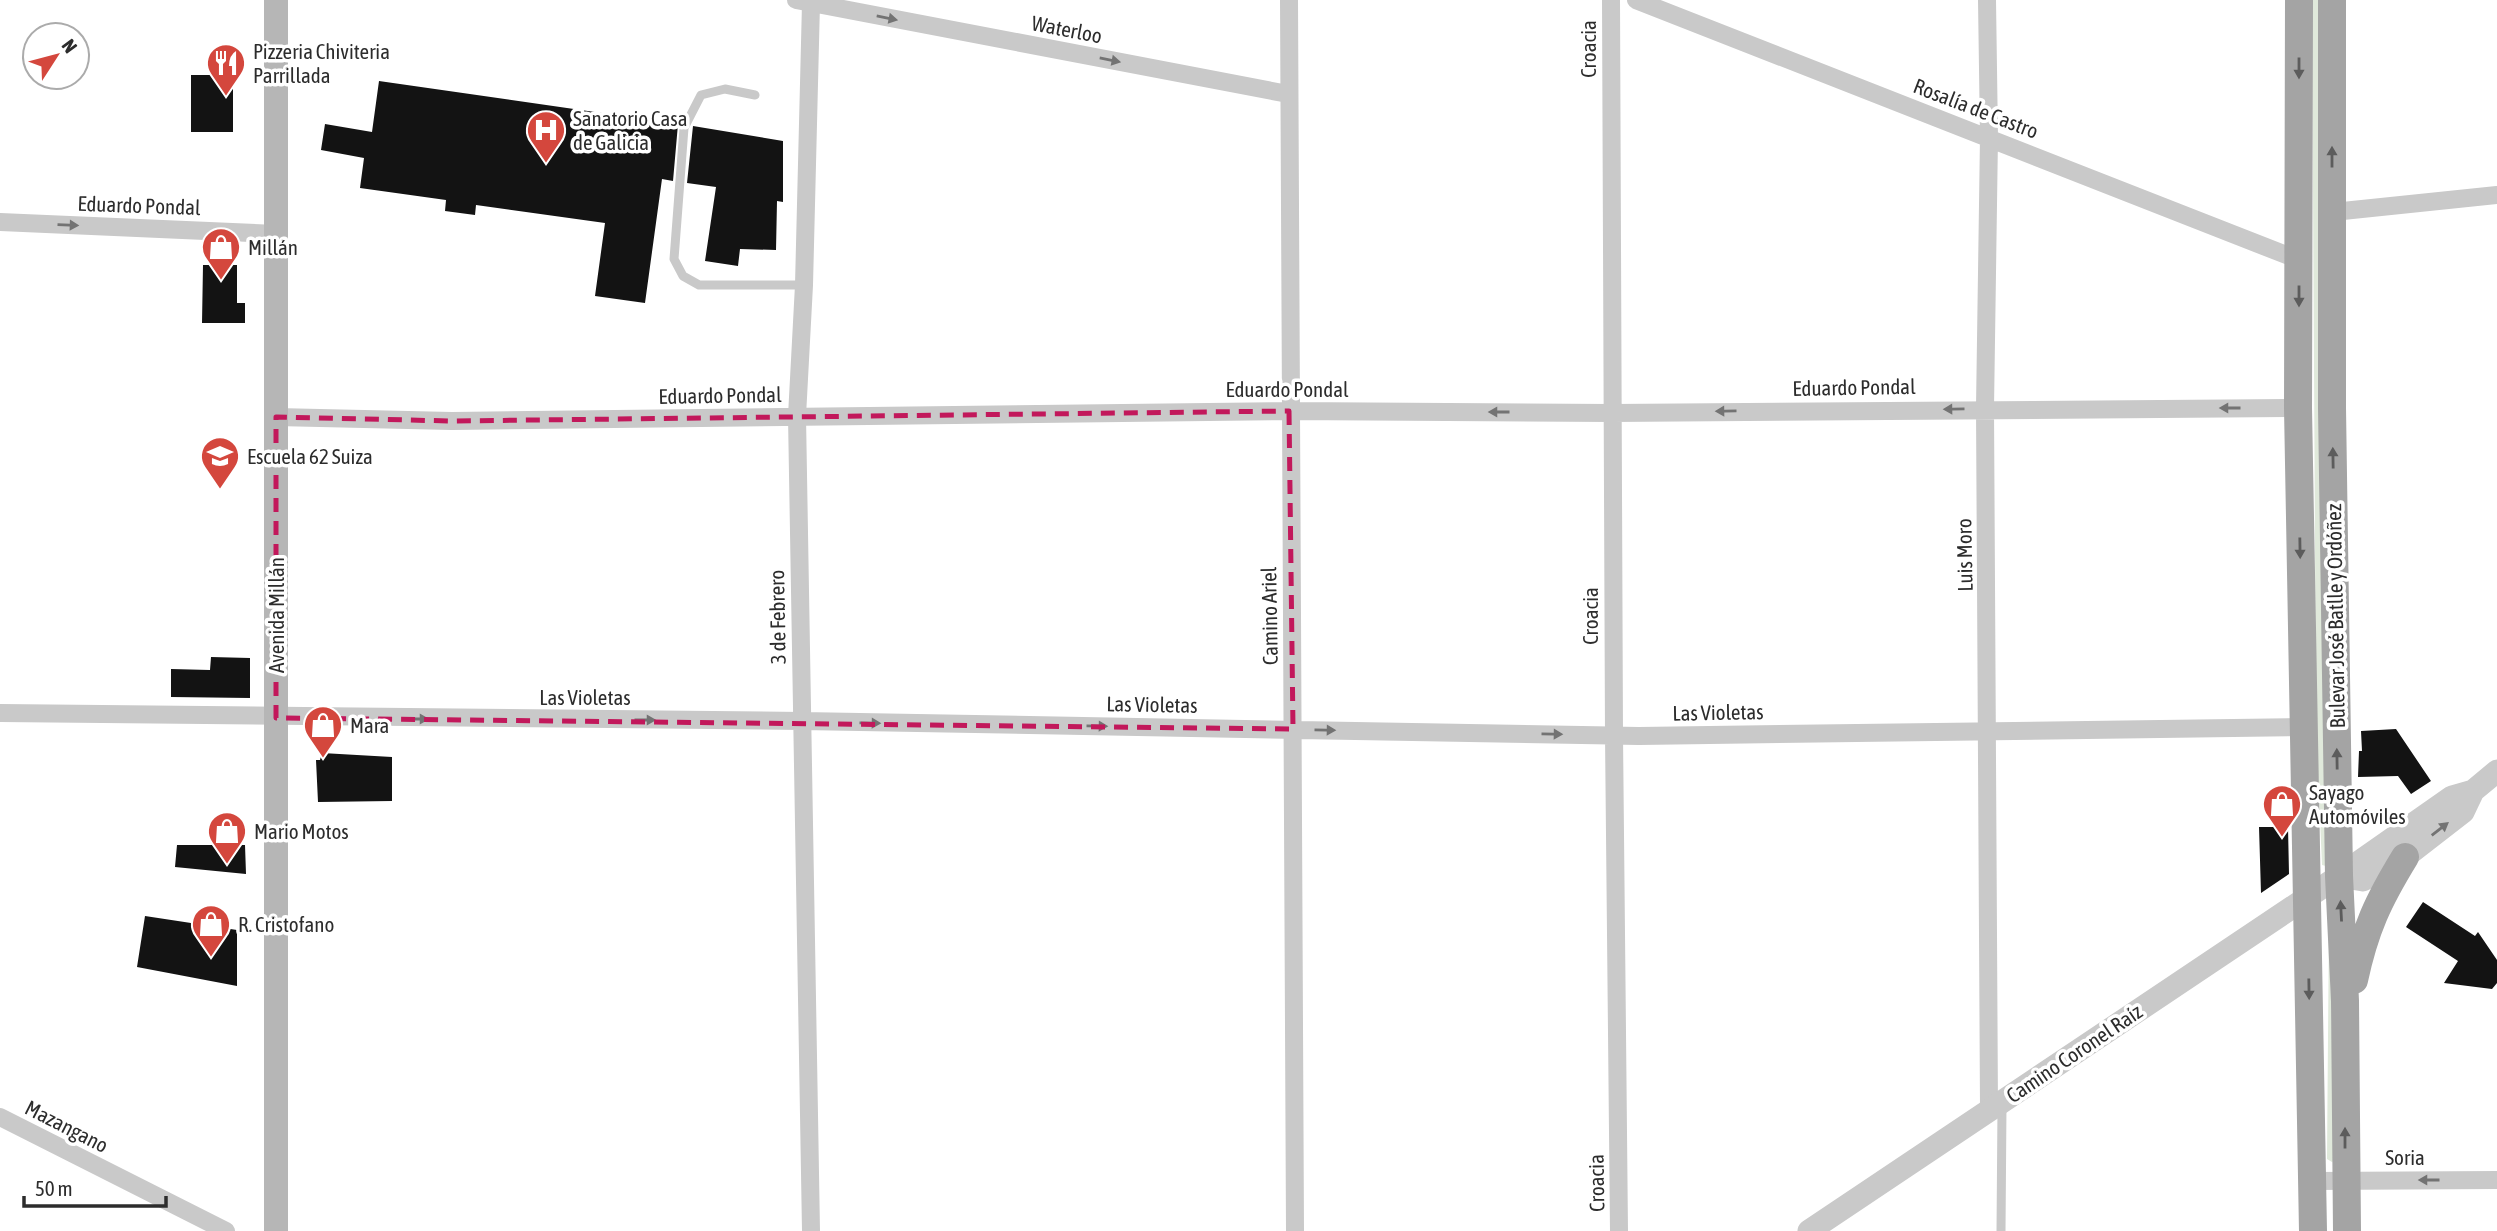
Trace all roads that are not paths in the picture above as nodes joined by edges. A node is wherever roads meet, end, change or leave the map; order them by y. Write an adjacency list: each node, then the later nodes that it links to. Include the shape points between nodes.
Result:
1 (276, 0): 15 (main road, Avenida Millán)
2 (1289, 0): 9 (street, Camino Ariel)
3 (1611, 0): 21 (street, Croacia)
4 (1636, 0): 11 (street, Rosalía de Castro)
5 (1987, 0): 11 (street, Luis Moro)
6 (2299, 0): 16 (main road, Bulevar José Batlle y Ordóñez, one-way to 16)
7 (2332, 0): 13 (main road, Bulevar José Batlle y Ordóñez, one-way to 7)
8 (804, 2): 9 (street, Waterloo, one-way to 9); 17 (street, 3 de Febrero)
9 (1288, 94): 20 (street, Camino Ariel)
10 (755, 95): 17 (lane, via 725,89 701,96 684,128 674,259 682,276 699,285)
11 (1989, 137): 16 (street, Rosalía de Castro); 18 (street, Luis Moro)
12 (2497, 195): 13 (street)
13 (2333, 212): 34 (main road, Bulevar José Batlle y Ordóñez, one-way to 13)
14 (0, 222): 15 (street, Eduardo Pondal, one-way to 15)
15 (276, 234): 23 (main road, Avenida Millán)
16 (2299, 260): 19 (main road, Bulevar José Batlle y Ordóñez, one-way to 19)
17 (804, 285): 22 (street, 3 de Febrero)
18 (1985, 408): 19 (street, Eduardo Pondal, one-way to 18); 21 (street, Eduardo Pondal, one-way to 21); 29 (street, Luis Moro)
19 (2298, 408): 27 (main road, Bulevar José Batlle y Ordóñez, one-way to 27)
20 (1289, 411): 21 (street, Eduardo Pondal, one-way to 20); 22 (street, Eduardo Pondal); 28 (street, Camino Ariel)
21 (1612, 413): 30 (street, Croacia)
22 (797, 416): 23 (street, Eduardo Pondal, via 452,421); 26 (street, 3 de Febrero)
23 (276, 417): 25 (main road, Avenida Millán)
24 (0, 713): 25 (street, Las Violetas)
25 (276, 718): 26 (street, Las Violetas, one-way to 26); 43 (main road, Avenida Millán)
26 (802, 722): 28 (street, Las Violetas, one-way to 28); 44 (street, 3 de Febrero)
27 (2303, 727): 29 (street, Las Violetas); 35 (main road, Bulevar José Batlle y Ordóñez)
28 (1293, 729): 30 (street, Las Violetas, one-way to 30); 45 (street, Camino Ariel)
29 (1988, 731): 30 (street, Las Violetas); 37 (street, Luis Moro)
30 (1614, 736): 46 (street, Croacia)
31 (2497, 771): 32 (street, Camino Coronel Raíz)
32 (2473, 791): 33 (street, Camino Coronel Raíz, one-way to 32, via 2463,812); 34 (street, Camino Coronel Raíz, via 2452,797)
33 (2406, 857): 34 (street, Camino Coronel Raíz, via 2363,880); 36 (main road, via 2368,926)
34 (2339, 876): 35 (street, Camino Coronel Raíz); 36 (main road, Bulevar José Batlle y Ordóñez, one-way to 34)
35 (2308, 897): 37 (street, Camino Coronel Raíz); 40 (main road, Bulevar José Batlle y Ordóñez, one-way to 40)
36 (2344, 1001): 41 (main road, Bulevar José Batlle y Ordóñez, one-way to 36)
37 (1995, 1105): 47 (street, Camino Coronel Raíz); 48 (lane)
38 (0, 1117): 42 (street, Mazangano)
39 (2497, 1180): 41 (street, Soria, one-way to 41)
40 (2313, 1181): 41 (street, Soria); 49 (main road, Bulevar José Batlle y Ordóñez)
41 (2345, 1181): 50 (main road, Bulevar José Batlle y Ordóñez)
42 (226, 1231)
43 (276, 1231)
44 (811, 1231)
45 (1294, 1231)
46 (1619, 1231)
47 (1810, 1231)
48 (2001, 1231)
49 (2313, 1231)
50 (2347, 1231)

